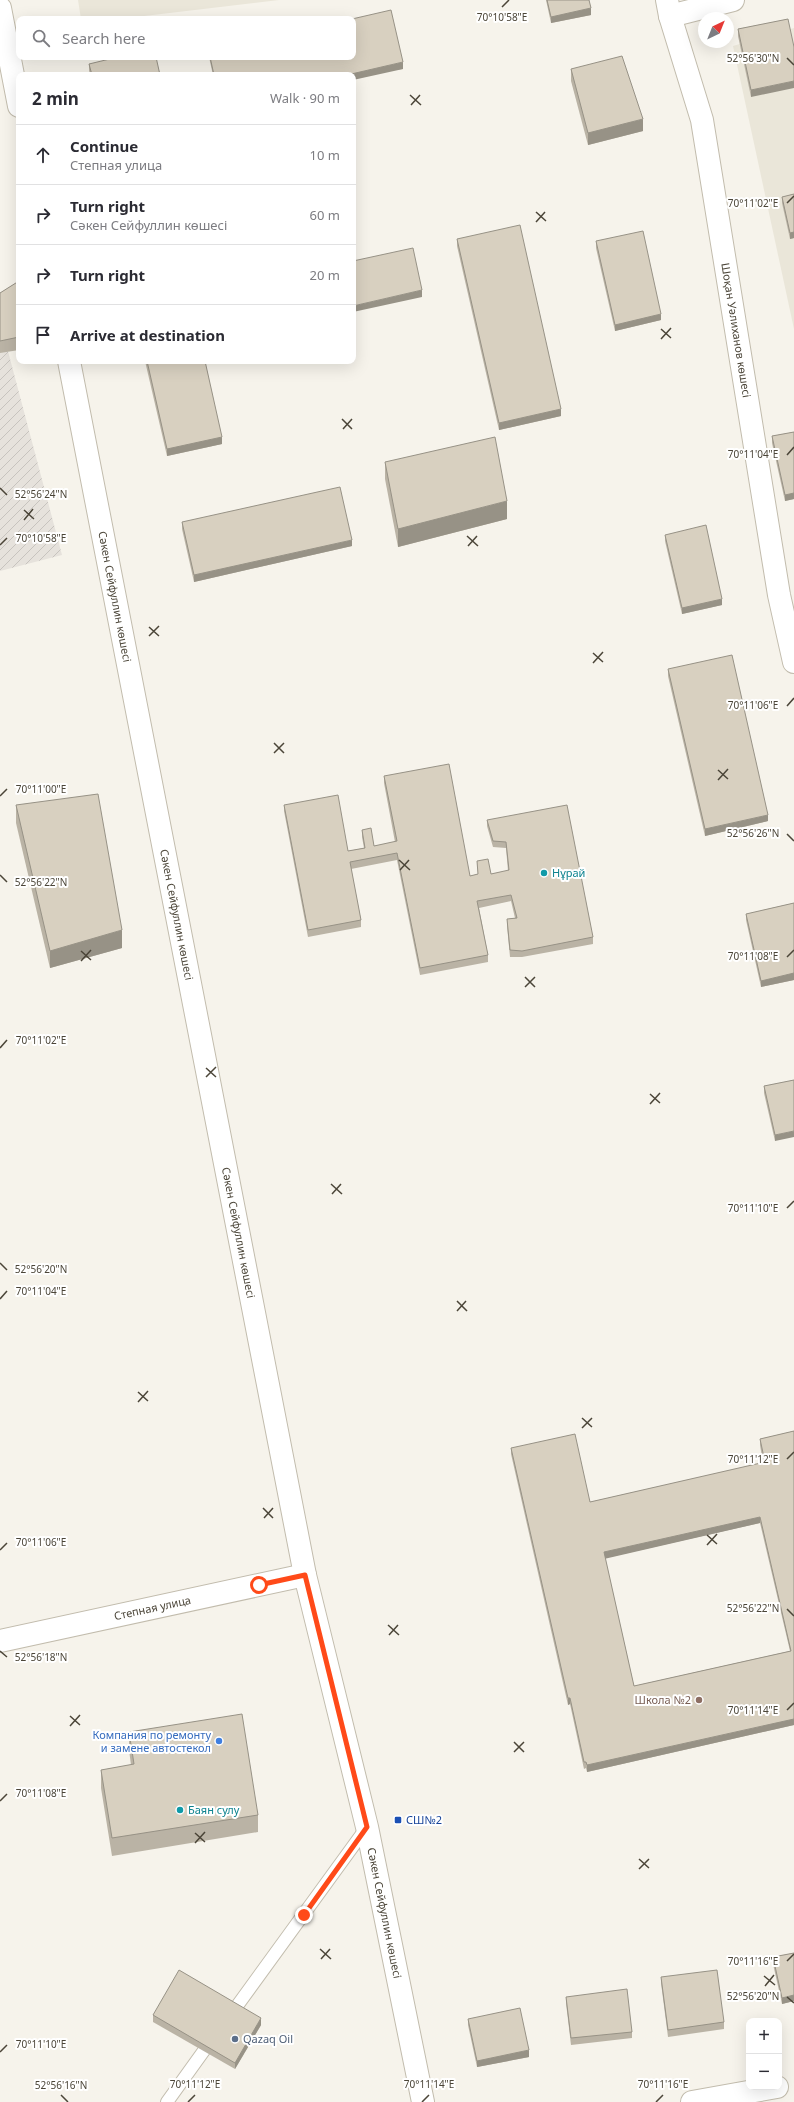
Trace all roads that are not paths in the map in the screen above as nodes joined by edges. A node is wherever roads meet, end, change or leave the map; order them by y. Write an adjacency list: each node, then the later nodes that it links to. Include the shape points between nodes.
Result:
1 (733, 0): 3 (street)
2 (0, 8): 4 (street)
3 (668, 8): 6 (street, Шоқан Уәлиханов көшесі, via 702,120)
4 (16, 91)
5 (70, 364): 8 (street, Сәкен Сейфуллин көшесі)
6 (787, 593): 7 (street, Шоқан Уәлиханов көшесі)
7 (794, 662)
8 (305, 1575): 9 (street, Степная улица); 10 (street, Сәкен Сейфуллин көшесі)
9 (0, 1641)
10 (367, 1827): 14 (lane); 15 (street, Сәкен Сейфуллин көшесі)
11 (794, 2084): 12 (street)
12 (782, 2086)
13 (761, 2090): 16 (street)
14 (167, 2102)
15 (423, 2102)
16 (692, 2102)

